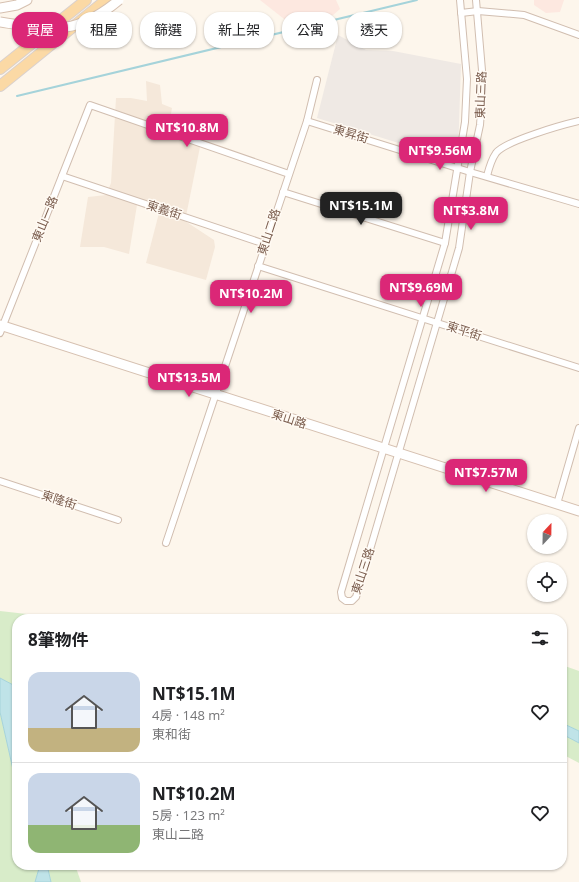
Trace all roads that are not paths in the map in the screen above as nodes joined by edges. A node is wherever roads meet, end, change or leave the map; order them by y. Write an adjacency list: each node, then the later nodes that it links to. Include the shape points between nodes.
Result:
1 (27, 0): 7 (street)
2 (86, 0): 12 (main road)
3 (106, 0): 14 (main road)
4 (119, 0): 10 (street, bridge, via 96,17 78,26 59,29)
5 (460, 0): 9 (street, 東山三路)
6 (476, 0): 8 (street, 東山三路)
7 (0, 8)
8 (478, 11): 9 (street); 11 (street, via 524,15); 18 (street, 東山三路, via 483,82 480,125)
9 (461, 13): 17 (street, 東山三路, via 467,79 466,122)
10 (0, 22)
11 (579, 35)
12 (0, 69)
13 (317, 80): 15 (street, 東山二路)
14 (0, 86)
15 (307, 121): 17 (street, 東昇街); 19 (street, 東山二路)
16 (579, 121): 21 (street, via 521,139 497,152)
17 (458, 167): 18 (street, 東昇街); 24 (street, 東山三路)
18 (470, 172): 21 (street, 東昇街); 28 (street, 東山三路, via 459,248)
19 (289, 174): 20 (street, 東山一路, via 90,105); 22 (street, 東山二路)
20 (62, 176): 25 (street, 東義街); 29 (street, 東山一路)
21 (487, 176): 23 (street, 東昇街)
22 (283, 192): 24 (street); 25 (street, 東山二路)
23 (579, 204)
24 (445, 243): 27 (street, 東山三路)
25 (265, 244): 26 (street, 東山二路)
26 (258, 266): 27 (street, 東平街); 31 (street, 東山二路)
27 (423, 318): 28 (street, 東平街); 33 (street, 東山三路)
28 (437, 322): 30 (street, 東平街); 34 (street, 東山三路)
29 (1, 328): 31 (street, 東山路)
30 (579, 368)
31 (215, 395): 33 (street, 東山路); 39 (street, 東山二路)
32 (579, 428): 36 (street)
33 (384, 450): 34 (street, 東山路); 34 (street, 東山三路, via 341,592 346,602 356,597)
34 (399, 454): 36 (street, 東山路)
35 (0, 481): 38 (street, 東隆街)
36 (557, 504): 37 (street, 東山路)
37 (579, 511)
38 (118, 520)
39 (166, 543)

